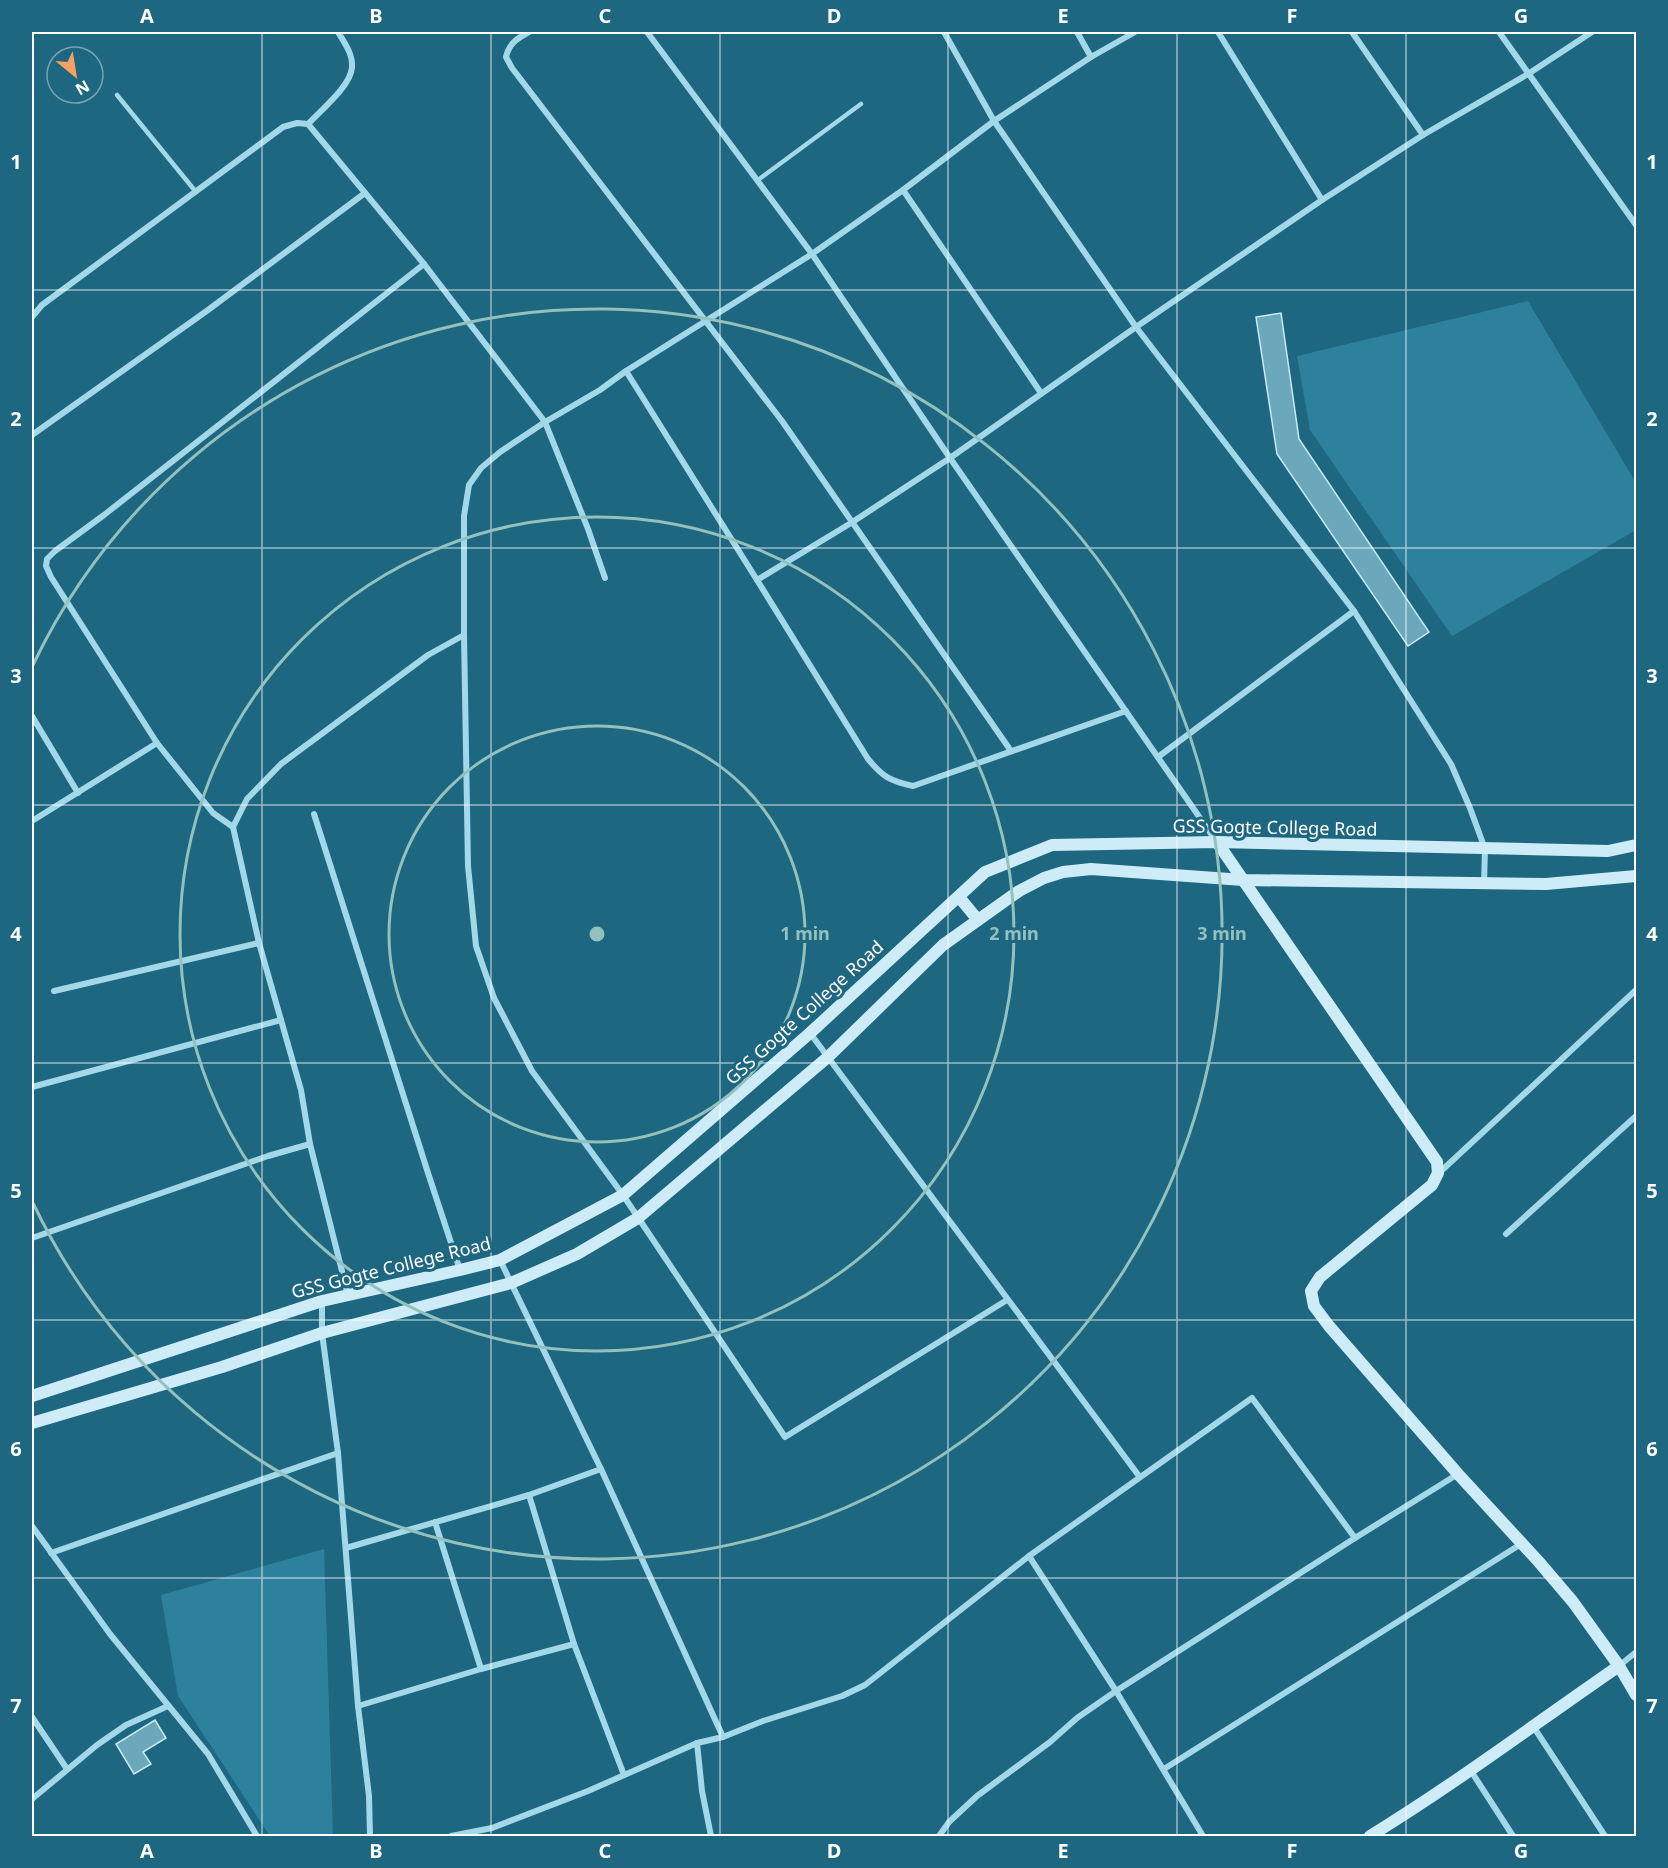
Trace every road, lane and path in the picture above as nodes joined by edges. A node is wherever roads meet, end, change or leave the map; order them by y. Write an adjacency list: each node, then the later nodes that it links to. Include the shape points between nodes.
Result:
1 (338, 32): 16 (street, via 351,55 348,81)
2 (529, 32): 27 (street, via 508,49 506,57 512,68)
3 (647, 32): 18 (street)
4 (944, 32): 15 (street)
5 (1077, 32): 11 (street)
6 (1135, 32): 11 (street)
7 (1218, 32): 22 (street)
8 (1352, 32): 17 (street)
9 (1499, 32): 12 (street)
10 (1592, 32): 12 (street)
11 (1091, 57): 15 (street)
12 (1528, 74): 17 (street); 23 (street)
13 (117, 95): 20 (lane)
14 (861, 104): 18 (lane)
15 (994, 121): 19 (street); 28 (street)
16 (308, 124): 20 (street, via 284,128); 21 (street)
17 (1423, 135): 22 (street)
18 (758, 180): 24 (street)
19 (903, 190): 24 (street); 30 (street)
20 (196, 192): 26 (street, via 42,305)
21 (365, 194): 25 (street); 32 (street)
22 (1322, 200): 28 (street)
23 (1636, 225)
24 (812, 254): 27 (street); 33 (street)
25 (424, 264): 31 (street); 41 (street, via 47,559 51,576)
26 (32, 317)
27 (706, 321): 29 (street); 34 (street)
28 (1136, 327): 30 (street); 37 (street)
29 (626, 371): 31 (street); 36 (street)
30 (1041, 393): 33 (street)
31 (545, 422): 35 (street); 38 (street, via 500,452 469,485 464,516)
32 (32, 435)
33 (950, 458): 34 (street); 39 (street)
34 (851, 523): 36 (street); 42 (street)
35 (604, 578)
36 (757, 580): 42 (street, via 867,759 892,782 913,786)
37 (1354, 611): 43 (street); 50 (street, via 1451,764)
38 (464, 635): 47 (street, via 428,655 281,764 247,799); 66 (street, via 468,866 476,946 494,998 532,1071)
39 (1126, 711): 42 (street); 43 (street)
40 (32, 716): 44 (street)
41 (157, 743): 44 (street); 47 (street, via 213,813)
42 (1011, 751)
43 (1158, 757): 48 (street)
44 (78, 793): 46 (street)
45 (314, 814): 71 (street)
46 (32, 821)
47 (233, 827): 56 (street)
48 (1217, 842): 50 (main road, GSS Gogte College Road); 52 (main road); 54 (main road, GSS Gogte College Road, via 1052,845 986,872)
49 (1636, 845): 50 (main road, GSS Gogte College Road, via 1608,851)
50 (1485, 849): 53 (street)
51 (1636, 876): 53 (main road, via 1546,884)
52 (1243, 880): 53 (main road); 55 (main road, via 1091,869 1063,872 1019,891); 65 (main road, via 1437,1162)
53 (1485, 883)
54 (959, 897): 55 (main road); 60 (main road, GSS Gogte College Road)
55 (978, 920): 61 (main road, via 942,945)
56 (259, 943): 58 (street); 59 (street)
57 (1636, 990): 65 (street)
58 (54, 991)
59 (281, 1020): 62 (street); 64 (street, via 301,1090)
60 (810, 1033): 61 (street); 66 (main road, GSS Gogte College Road)
61 (828, 1057): 67 (main road); 74 (street)
62 (32, 1087)
63 (1636, 1116): 68 (street)
64 (310, 1144): 69 (street); 73 (street)
65 (1438, 1173): 81 (main road, via 1432,1185 1320,1277 1311,1291 1314,1306 1329,1326)
66 (623, 1195): 67 (street); 70 (main road, GSS Gogte College Road)
67 (638, 1218): 72 (main road, via 577,1254); 74 (street, via 785,1437)
68 (1506, 1234)
69 (32, 1238)
70 (500, 1260): 71 (main road, GSS Gogte College Road); 72 (street)
71 (460, 1270): 73 (main road, GSS Gogte College Road)
72 (511, 1283): 76 (main road); 80 (street)
73 (348, 1295): 75 (main road, GSS Gogte College Road)
74 (1007, 1300): 82 (street)
75 (322, 1301): 76 (street); 77 (main road, GSS Gogte College Road)
76 (322, 1333): 78 (main road); 79 (street)
77 (32, 1396)
78 (32, 1423)
79 (338, 1453): 88 (street); 89 (street)
80 (601, 1469): 83 (street); 101 (street)
81 (1458, 1474): 86 (street); 87 (main road)
82 (1139, 1476): 86 (street, via 1251,1398); 90 (street)
83 (529, 1495): 84 (street); 91 (street)
84 (435, 1522): 88 (street); 94 (street)
85 (32, 1526): 89 (street)
86 (1354, 1538): 95 (street)
87 (1521, 1544): 93 (main road, via 1573,1602); 104 (street)
88 (346, 1548): 98 (street)
89 (51, 1553): 97 (street)
90 (1029, 1556): 95 (street); 101 (street, via 865,1685)
91 (574, 1644): 94 (street); 106 (street)
92 (1636, 1652): 93 (street)
93 (1618, 1666): 96 (main road); 100 (main road)
94 (481, 1669): 98 (street)
95 (1116, 1691): 104 (street); 115 (street, via 977,1796)
96 (1636, 1695)
97 (168, 1706): 103 (street, via 126,1725); 109 (street, via 208,1754)
98 (358, 1706): 111 (street)
99 (32, 1717): 103 (street)
100 (1533, 1725): 105 (main road); 119 (street)
101 (723, 1737): 102 (street)
102 (698, 1743): 106 (street); 114 (street)
103 (67, 1769): 107 (street)
104 (1164, 1769): 116 (street)
105 (1472, 1771): 117 (main road); 118 (street)
106 (624, 1775): 108 (street)
107 (32, 1799)
108 (492, 1828): 112 (street); 113 (street)
109 (256, 1834): 110 (street)
110 (247, 1836)
111 (370, 1836)
112 (451, 1836)
113 (494, 1836)
114 (711, 1836)
115 (939, 1836)
116 (1203, 1836)
117 (1373, 1836)
118 (1513, 1836)
119 (1605, 1836)

